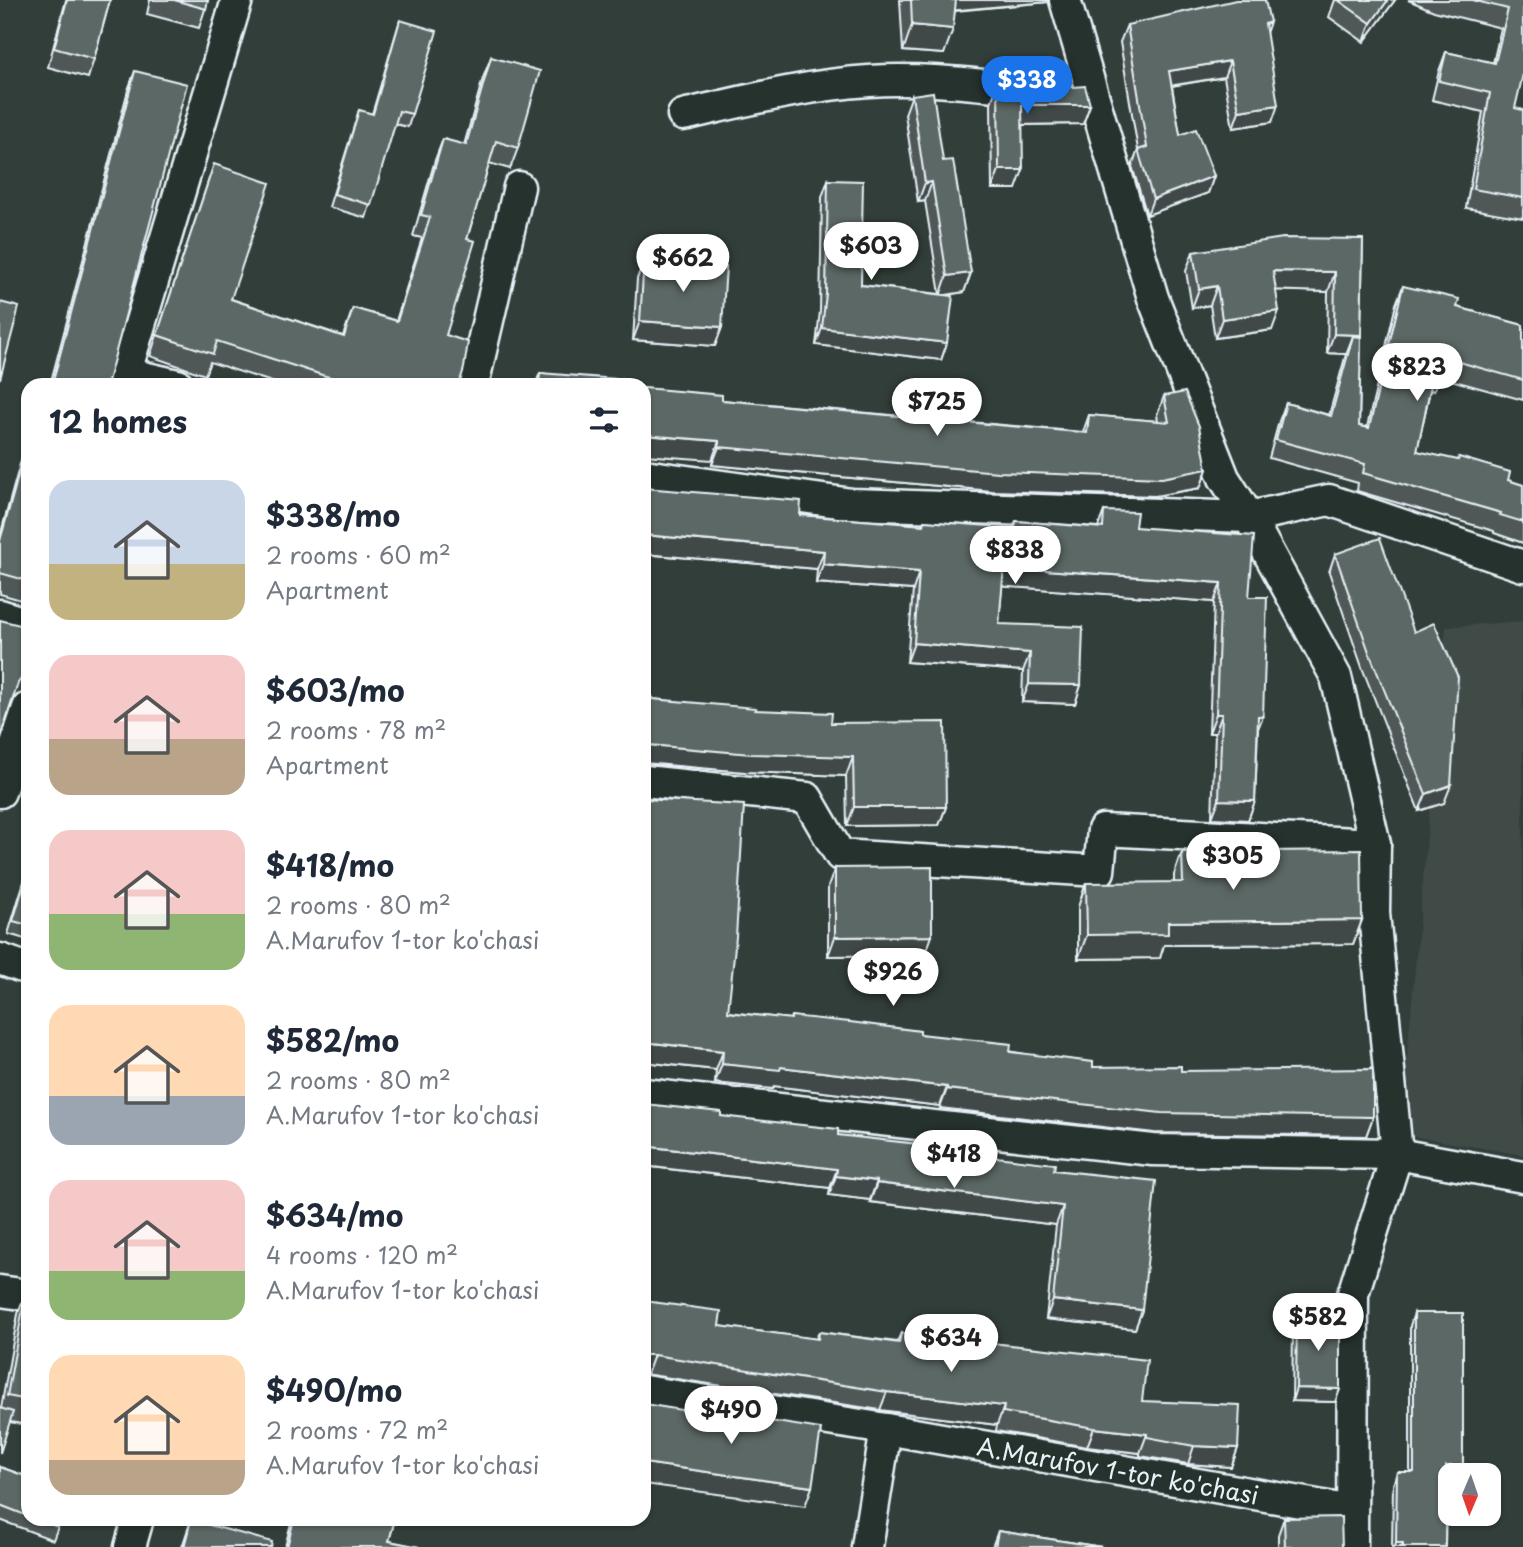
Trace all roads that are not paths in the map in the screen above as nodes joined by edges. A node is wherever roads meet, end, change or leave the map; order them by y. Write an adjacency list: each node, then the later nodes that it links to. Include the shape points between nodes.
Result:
1 (237, 0): 6 (street)
2 (1065, 0): 3 (street)
3 (1091, 87): 4 (street, via 1044,91 870,81 778,94); 9 (street, via 1153,298 1224,478)
4 (683, 115)
5 (519, 187): 7 (street)
6 (124, 378)
7 (475, 378)
8 (651, 476): 9 (street, via 852,503)
9 (1249, 517): 10 (street, via 1329,500); 16 (street, via 1336,677)
10 (1523, 566)
11 (0, 615): 12 (street)
12 (21, 622)
13 (21, 729): 15 (street)
14 (651, 782): 16 (street, via 807,798 840,855 1099,871 1103,830)
15 (0, 792)
16 (1375, 844): 20 (street, via 1374,913)
17 (0, 959): 18 (street)
18 (21, 966)
19 (651, 1095): 20 (street, via 1153,1150)
20 (1397, 1154): 21 (street); 26 (street, via 1353,1294)
21 (1523, 1177)
22 (0, 1291): 23 (street)
23 (21, 1294)
24 (651, 1392): 25 (street, A.Marufov 1-tor ko'chasi)
25 (886, 1429): 26 (street, A.Marufov 1-tor ko'chasi); 29 (street)
26 (1351, 1511): 30 (street)
27 (136, 1526): 28 (street)
28 (130, 1547)
29 (867, 1547)
30 (1352, 1547)

